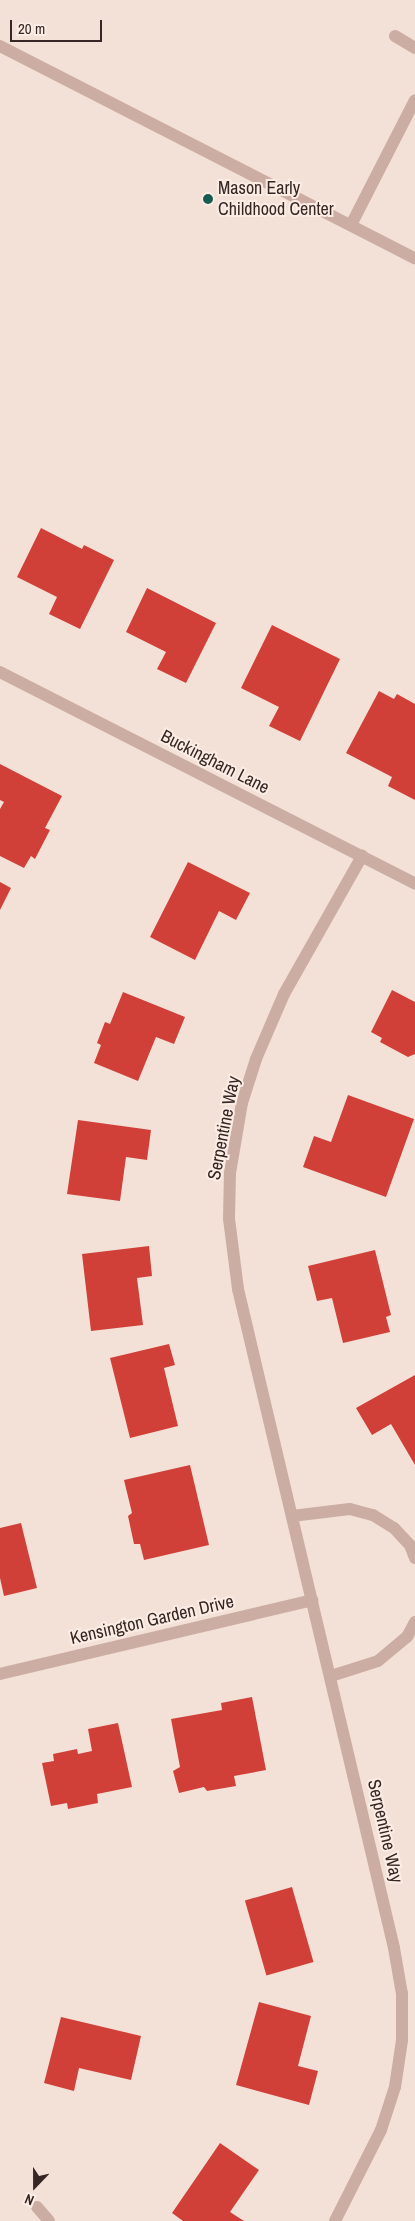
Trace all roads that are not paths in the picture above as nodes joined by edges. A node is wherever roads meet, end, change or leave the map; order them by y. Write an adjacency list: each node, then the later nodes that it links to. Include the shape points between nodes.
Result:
1 (394, 36): 3 (street)
2 (0, 46): 5 (street)
3 (415, 48)
4 (415, 100): 5 (street)
5 (351, 225): 6 (street)
6 (415, 258)
7 (0, 672): 8 (street, Buckingham Lane)
8 (362, 856): 9 (street, Buckingham Lane); 10 (street, Serpentine Way, via 284,994 256,1059 242,1103 230,1173 229,1219 238,1289)
9 (415, 882)
10 (292, 1516): 11 (street, via 350,1510 373,1515 394,1528 410,1545); 12 (street, Serpentine Way)
11 (415, 1558)
12 (312, 1600): 14 (street, Kensington Garden Drive); 15 (street, Serpentine Way)
13 (415, 1622): 15 (street, via 407,1637 378,1661)
14 (0, 1674)
15 (331, 1676): 18 (street, Serpentine Way, via 402,1994 402,2031 395,2087 381,2130)
16 (37, 2207): 17 (street)
17 (49, 2221)
18 (335, 2221)

